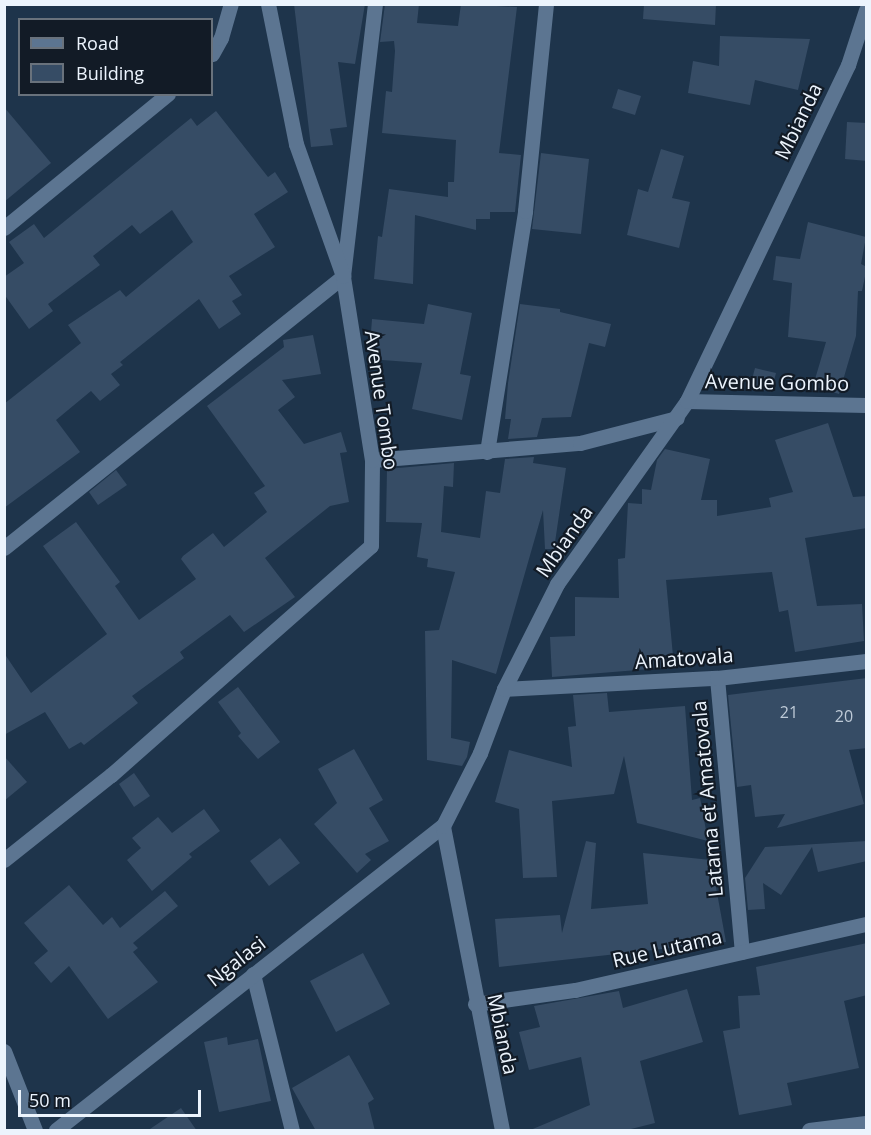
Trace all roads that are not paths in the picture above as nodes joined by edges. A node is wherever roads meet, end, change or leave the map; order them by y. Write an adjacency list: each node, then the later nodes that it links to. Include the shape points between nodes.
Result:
1 (231, 4): 6 (street)
2 (268, 4): 9 (street, Avenue Tombo, via 296,144)
3 (375, 4): 9 (street)
4 (546, 4): 13 (street, via 525,211)
5 (867, 10): 10 (street, Mbianda, via 848,65)
6 (213, 52)
7 (166, 96): 8 (street)
8 (4, 228)
9 (343, 276): 14 (street, Avenue Tombo); 15 (street)
10 (687, 401): 11 (street, Avenue Gombo); 12 (street, Mbianda)
11 (867, 405)
12 (677, 418): 13 (street, via 580,442); 18 (street, Mbianda, via 557,584)
13 (487, 452): 14 (street)
14 (372, 460): 20 (street, Avenue Tombo, via 371,546 111,775)
15 (4, 548)
16 (867, 662): 17 (street, Amatovala)
17 (717, 678): 18 (street, Amatovala); 22 (street, Latama et Amatovala)
18 (504, 689): 19 (street, Mbianda, via 480,753)
19 (443, 826): 23 (street, Ngalasi); 24 (street, Mbianda)
20 (4, 860)
21 (867, 924): 22 (street, Rue Lutama)
22 (742, 952): 24 (street, Rue Lutama, via 575,990)
23 (254, 974): 28 (street, Ngalasi); 29 (street)
24 (475, 1004): 30 (street, Mbianda)
25 (4, 1051): 27 (street)
26 (867, 1123): 31 (street)
27 (35, 1131)
28 (57, 1131)
29 (292, 1131)
30 (502, 1131)
31 (809, 1131)

